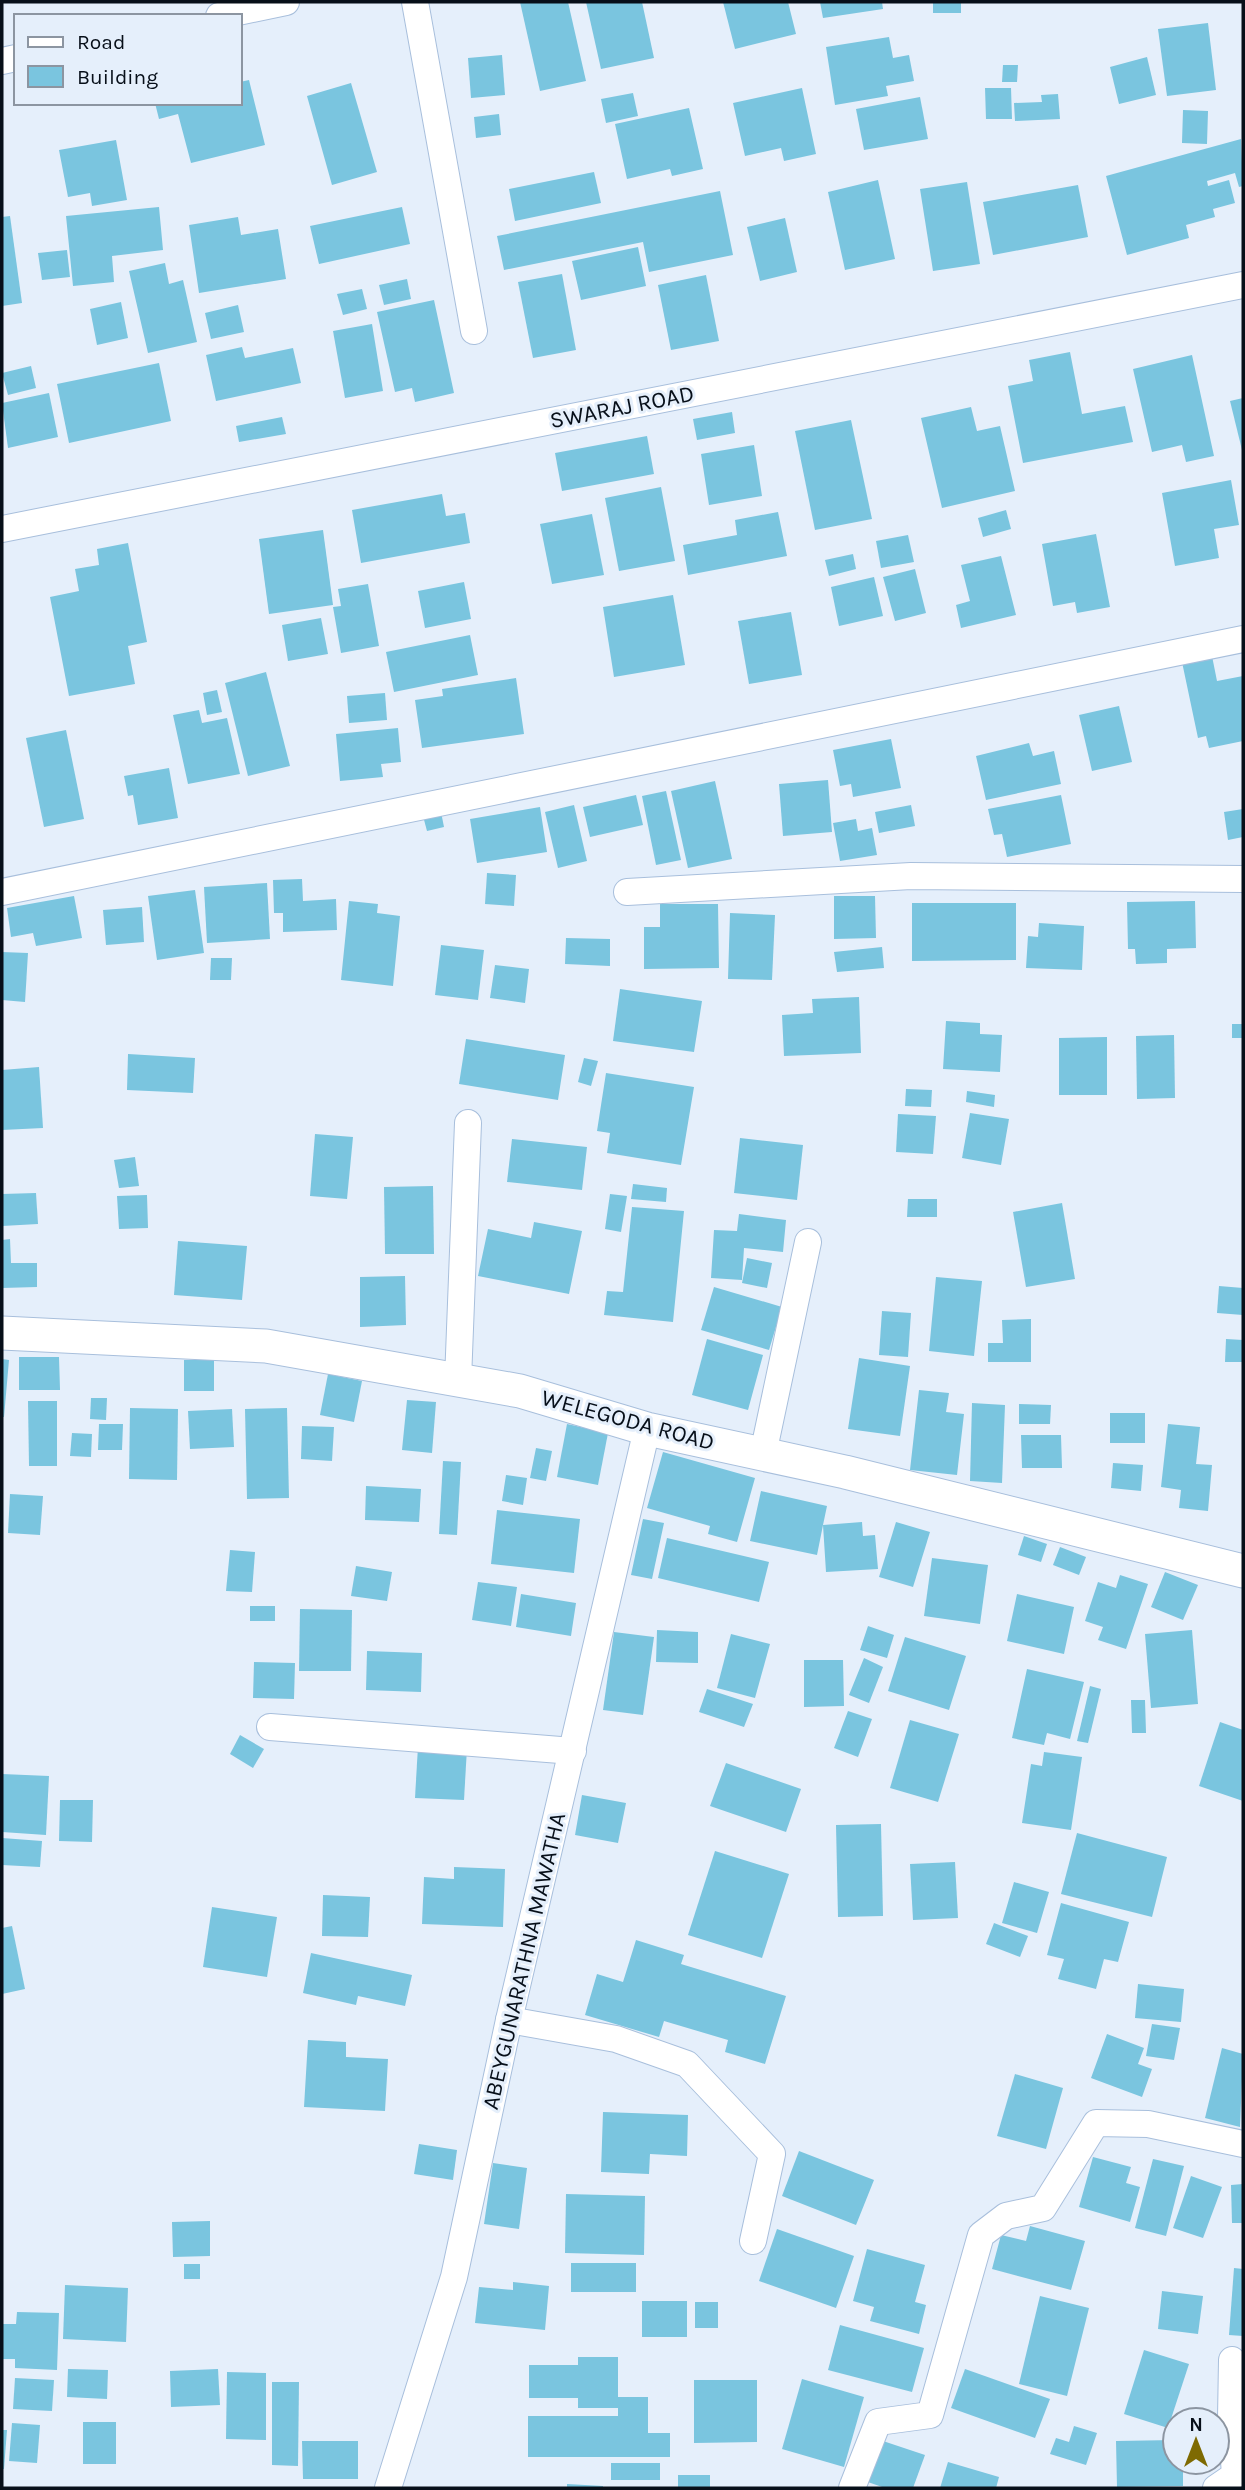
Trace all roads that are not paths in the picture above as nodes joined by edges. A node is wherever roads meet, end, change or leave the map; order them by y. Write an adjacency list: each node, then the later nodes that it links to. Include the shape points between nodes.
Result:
1 (286, 2): 3 (street)
2 (415, 2): 5 (street)
3 (229, 14)
4 (1243, 285): 6 (street, SWARAJ ROAD)
5 (474, 331)
6 (2, 529)
7 (1243, 639): 9 (street)
8 (1243, 879): 10 (street, via 911,876)
9 (2, 892)
10 (627, 892)
11 (468, 1123): 14 (street)
12 (808, 1242): 16 (street)
13 (2, 1334): 14 (street, WELEGODA ROAD, via 266,1346)
14 (458, 1380): 15 (street, WELEGODA ROAD, via 520,1391)
15 (648, 1429): 16 (street, WELEGODA ROAD); 19 (street, ABEYGUNARATHNA MAWATHA)
16 (763, 1454): 17 (street, WELEGODA ROAD)
17 (1243, 1571)
18 (271, 1727): 19 (street)
19 (573, 1751): 20 (street, ABEYGUNARATHNA MAWATHA)
20 (509, 2020): 22 (street, via 616,2039 687,2064 772,2154); 25 (street, ABEYGUNARATHNA MAWATHA, via 454,2277)
21 (1243, 2144): 26 (street, via 1148,2124 1096,2123 1043,2208 1006,2216 981,2235 930,2415 878,2422)
22 (752, 2241)
23 (1232, 2360): 24 (street)
24 (1237, 2418): 27 (street, via 1235,2475)
25 (388, 2488)
26 (852, 2488)
27 (1216, 2488)

